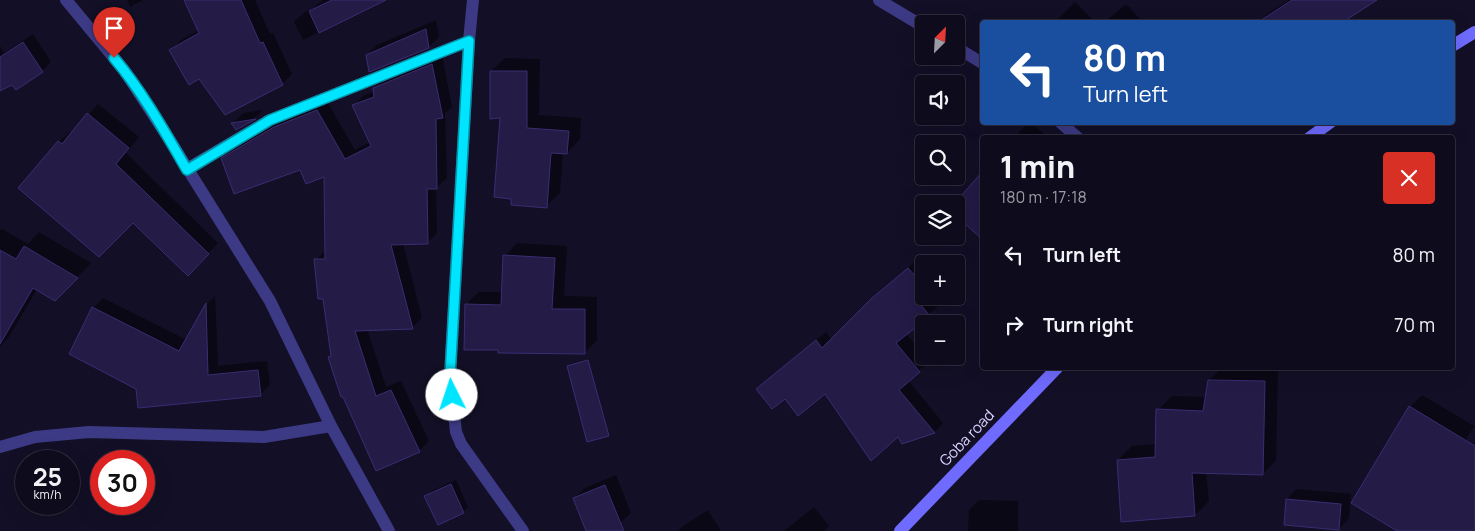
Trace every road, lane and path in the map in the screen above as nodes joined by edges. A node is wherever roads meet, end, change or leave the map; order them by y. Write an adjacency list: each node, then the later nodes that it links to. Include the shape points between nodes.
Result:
1 (66, 0): 14 (street, via 124,70)
2 (473, 0): 6 (street)
3 (879, 0): 4 (street)
4 (915, 22)
5 (1475, 32): 7 (main road)
6 (469, 41): 14 (street, via 270,120); 19 (street, via 450,376 454,415 461,444)
7 (1455, 44)
8 (965, 53): 9 (street)
9 (980, 62)
10 (1063, 125): 12 (street)
11 (1327, 125): 13 (main road)
12 (1075, 135)
13 (1313, 135)
14 (187, 170): 16 (street, via 270,301)
15 (1055, 370): 20 (main road, Goba road)
16 (331, 426): 17 (street, via 264,436 89,432 36,437); 18 (street)
17 (0, 447)
18 (389, 531)
19 (523, 531)
20 (900, 531)

